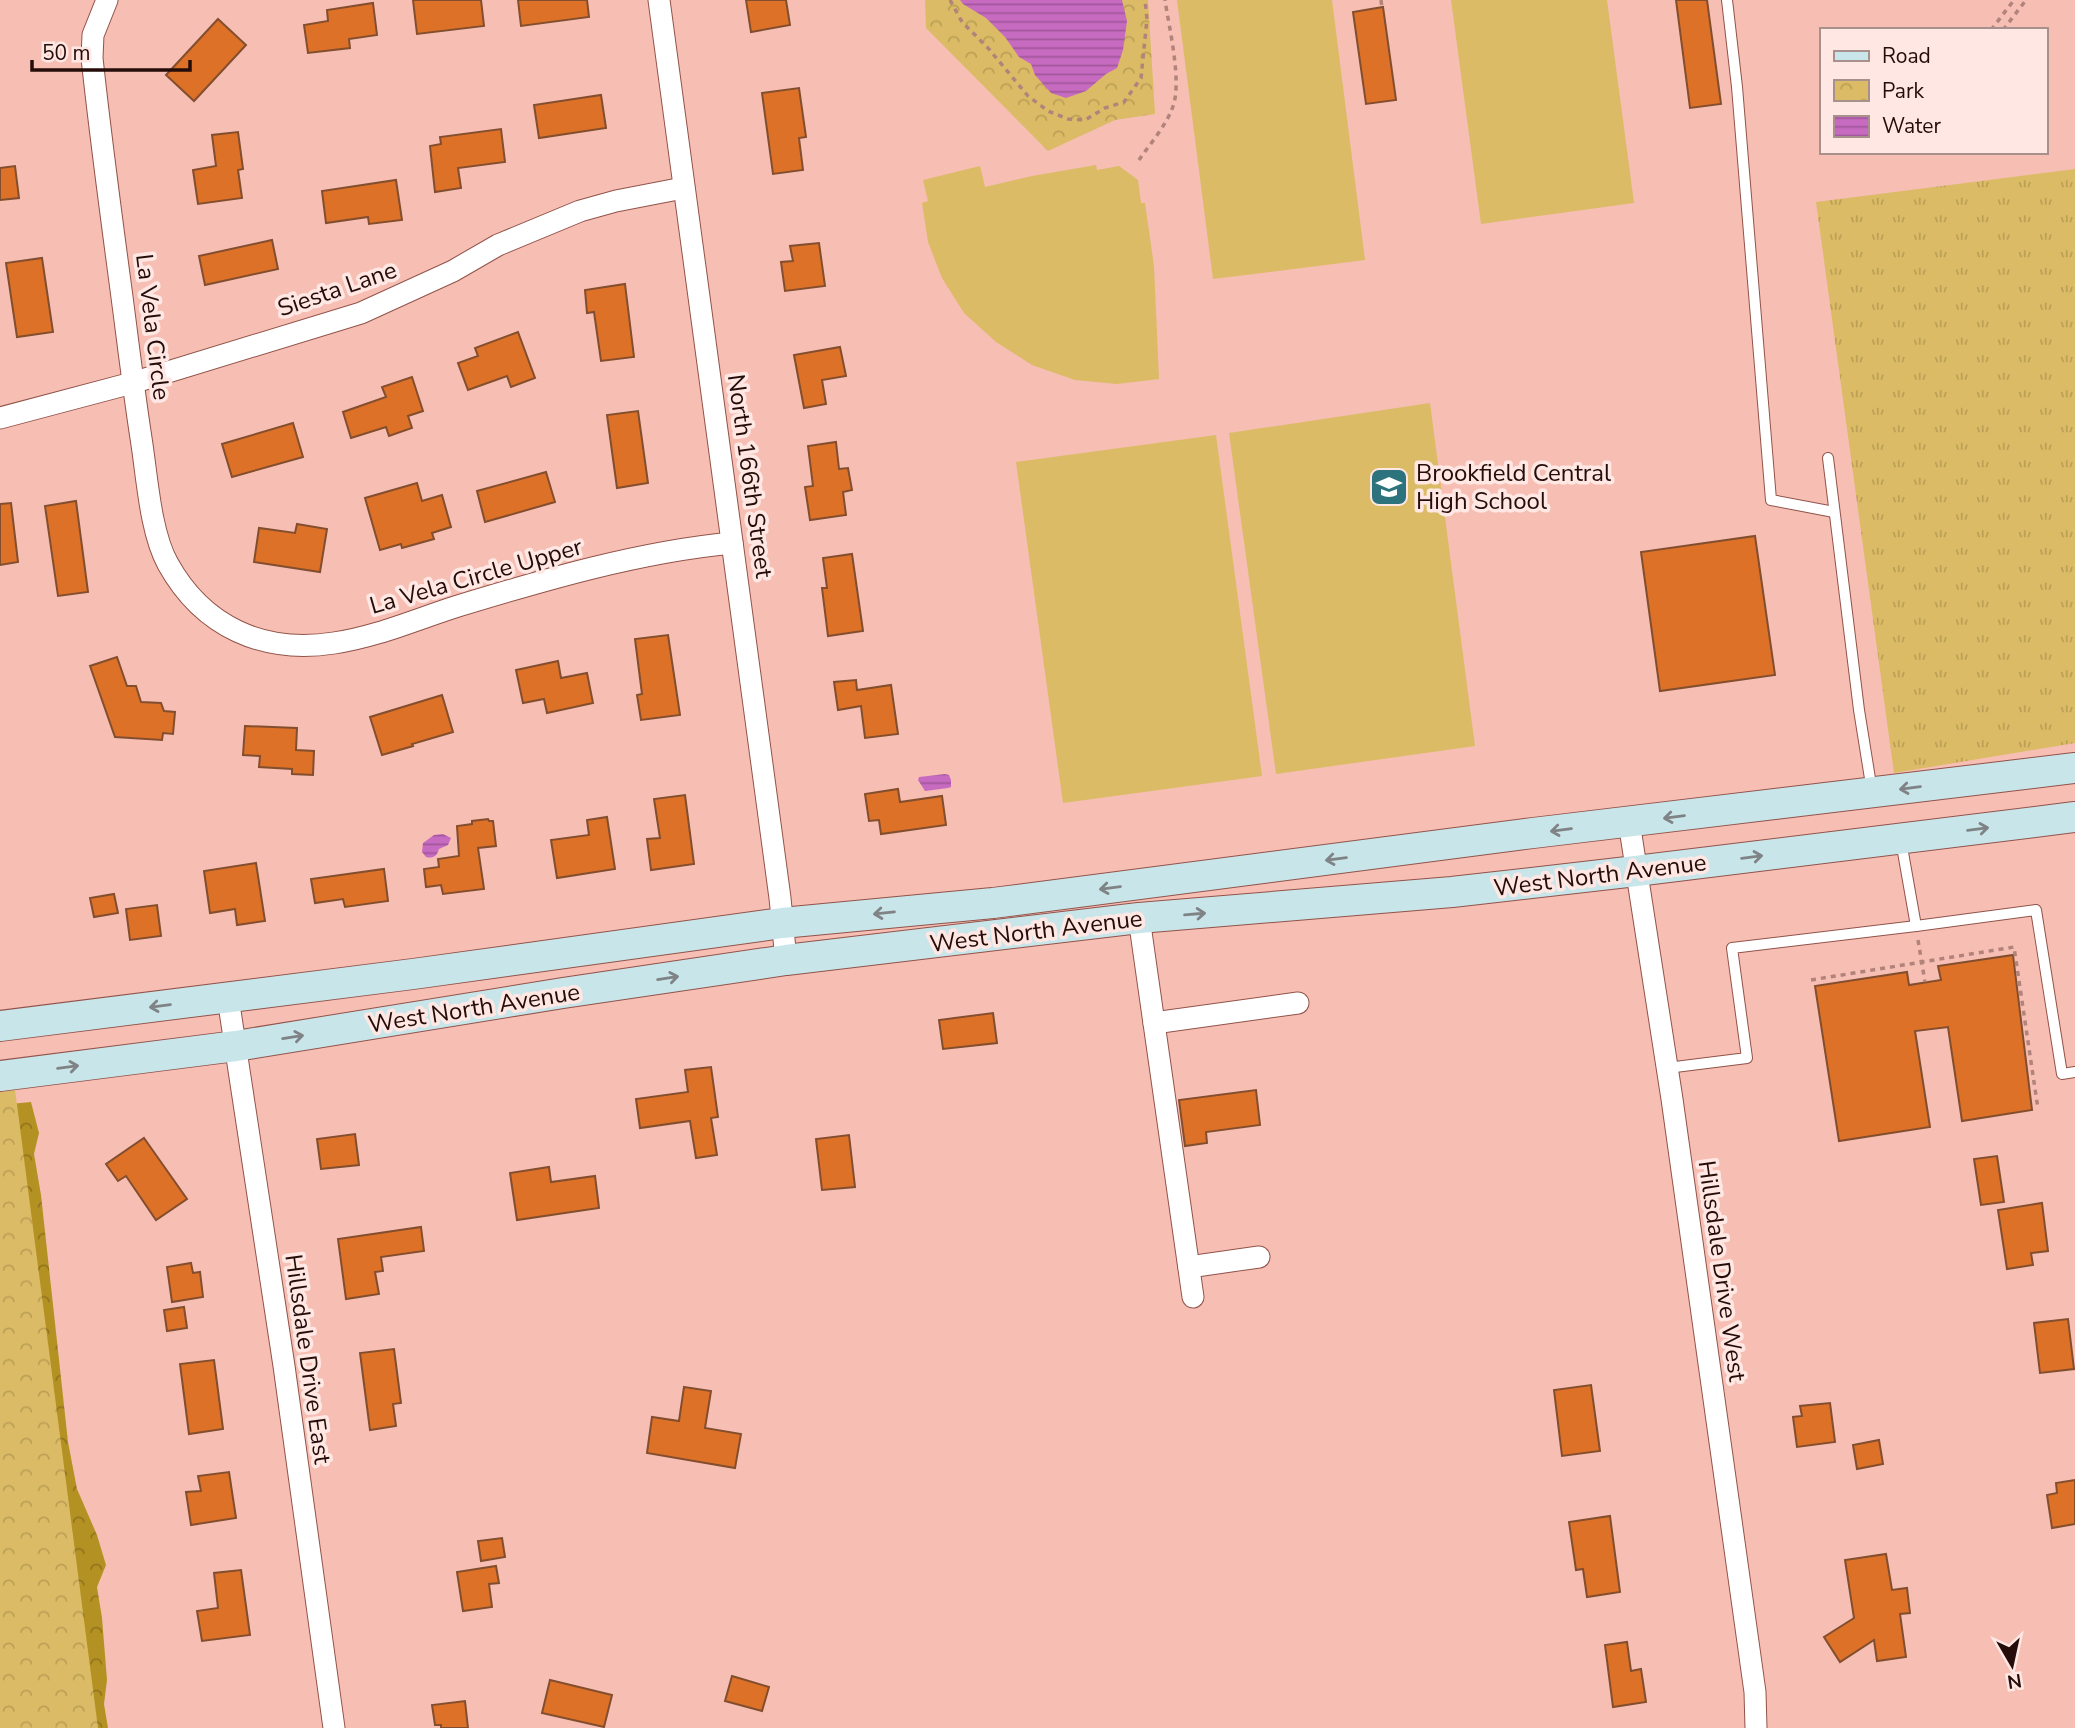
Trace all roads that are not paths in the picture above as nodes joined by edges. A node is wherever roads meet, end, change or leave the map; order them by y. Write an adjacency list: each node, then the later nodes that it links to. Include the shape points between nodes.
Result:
1 (107, 0): 5 (street, La Vela Circle, via 93,35 92,58)
2 (659, 0): 4 (street, North 166th Street)
3 (1727, 0): 8 (lane, via 1771,500)
4 (683, 188): 5 (street, Siesta Lane, via 580,211 498,245 360,313); 9 (street, North 166th Street)
5 (132, 383): 6 (street, Siesta Lane); 10 (street, La Vela Circle, via 155,524 167,561 202,609)
6 (0, 418)
7 (1828, 458): 8 (lane)
8 (1835, 512): 12 (lane)
9 (732, 543): 10 (street, La Vela Circle Upper, via 605,566 337,643 282,645); 18 (street, North 166th Street)
10 (236, 630)
11 (2075, 768): 12 (main road, West North Avenue, one-way to 12)
12 (1872, 793): 14 (main road, West North Avenue, one-way to 14)
13 (2075, 817): 15 (main road, West North Avenue, one-way to 13)
14 (1629, 822): 16 (street, Hillsdale Drive West); 18 (main road, West North Avenue, one-way to 18, via 993,903)
15 (1901, 838): 16 (main road, West North Avenue, one-way to 15); 19 (lane)
16 (1636, 871): 17 (main road, West North Avenue, one-way to 16, via 1452,892); 26 (street, Hillsdale Drive West)
17 (1139, 918): 20 (main road, West North Avenue); 23 (street)
18 (782, 923): 20 (street, North 166th Street); 21 (main road, West North Avenue)
19 (1916, 926): 26 (lane, via 1732,948 1747,1058); 27 (lane, via 2036,910 2062,1074)
20 (786, 960): 25 (main road, West North Avenue, one-way to 20)
21 (228, 998): 24 (main road, West North Avenue, one-way to 24); 25 (street, Hillsdale Drive East)
22 (1298, 1003): 23 (street)
23 (1154, 1023): 30 (street)
24 (0, 1026)
25 (236, 1046): 28 (main road, West North Avenue, one-way to 25); 32 (street, Hillsdale Drive East)
26 (1667, 1068): 33 (street, Hillsdale Drive West, via 1755,1692)
27 (2075, 1072)
28 (0, 1076)
29 (1259, 1257): 30 (street)
30 (1189, 1267): 31 (street)
31 (1193, 1297)
32 (334, 1728)
33 (1756, 1728)

